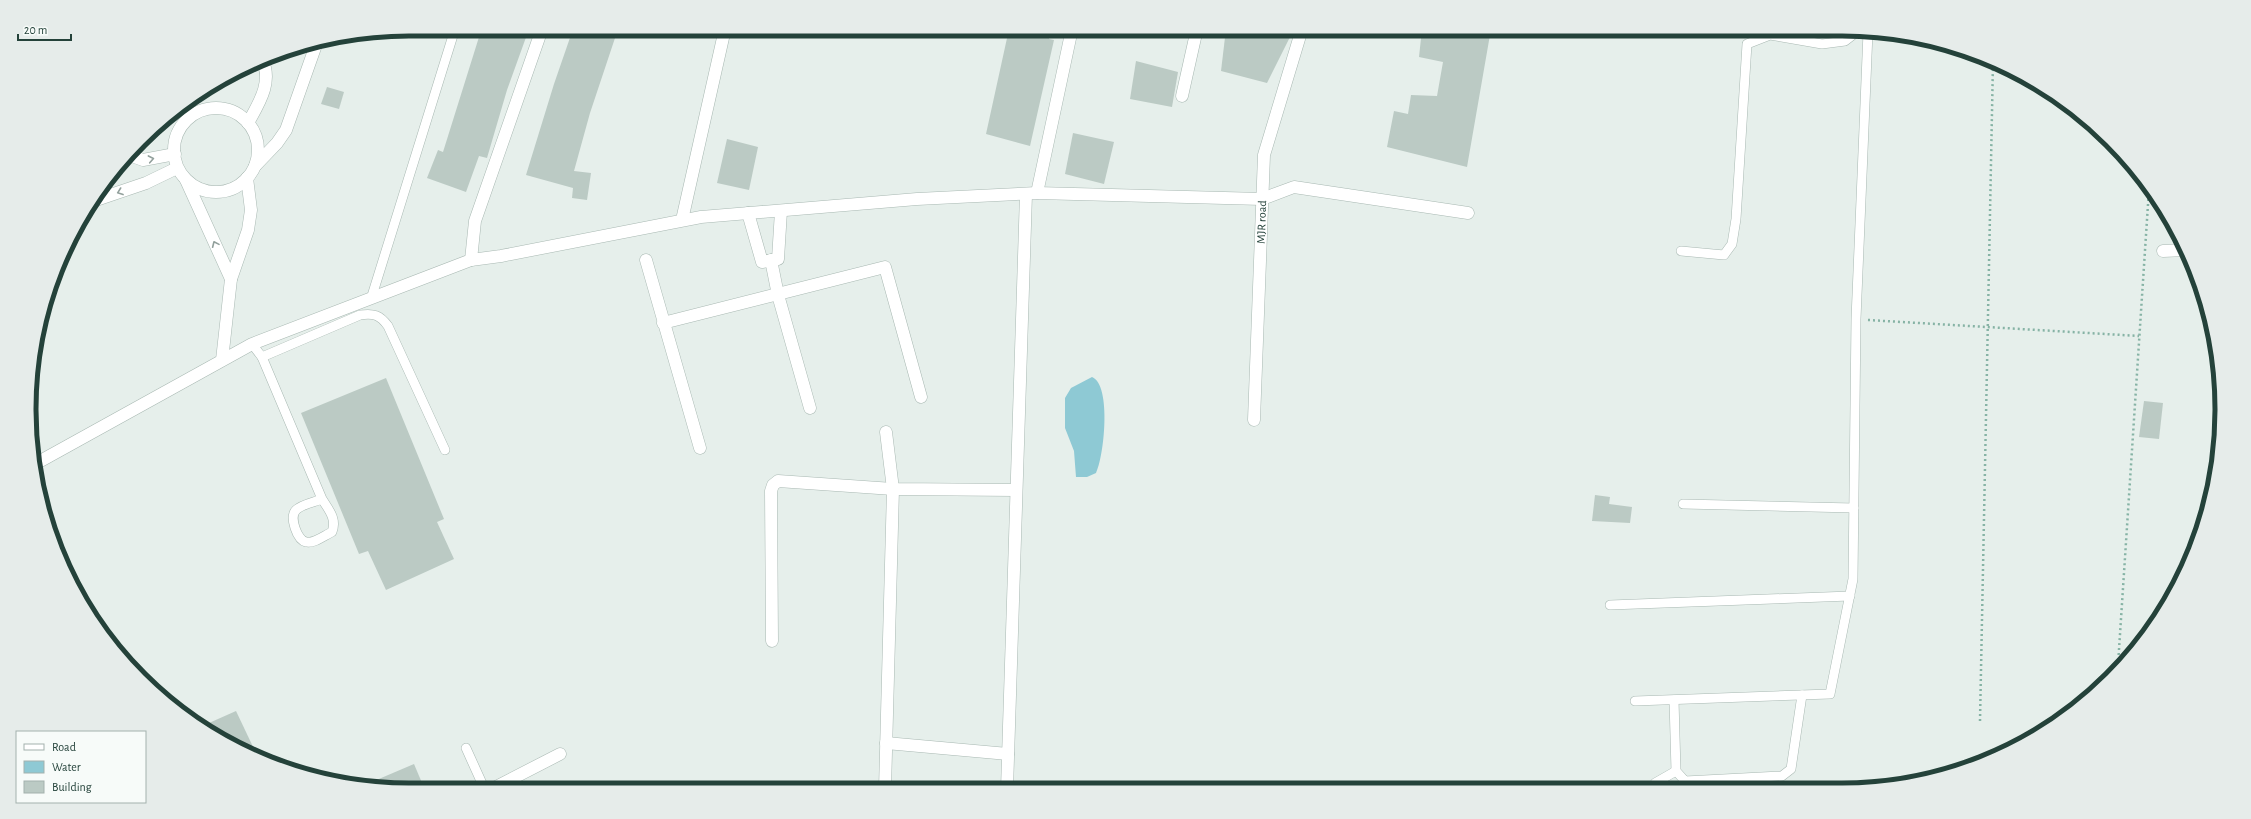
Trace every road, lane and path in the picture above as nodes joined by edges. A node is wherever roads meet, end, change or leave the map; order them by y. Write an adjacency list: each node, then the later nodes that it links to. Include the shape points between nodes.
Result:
1 (453, 36): 38 (lane)
2 (540, 36): 33 (street, via 475,221)
3 (723, 36): 29 (street)
4 (1070, 36): 22 (street)
5 (1195, 36): 14 (street)
6 (1300, 36): 25 (street, MJR road, via 1264,155)
7 (1767, 36): 31 (lane, via 1747,44 1736,220 1732,244 1724,255)
8 (1776, 36): 9 (lane, via 1822,44 1845,41)
9 (1851, 36)
10 (1868, 37): 39 (lane)
11 (315, 49): 18 (street, via 286,130)
12 (265, 65): 15 (street, via 266,84)
13 (1993, 68): 41 (path)
14 (1182, 96)
15 (248, 123): 16 (street, via 230,110 202,110 189,117 180,128 174,140); 18 (street, via 257,139 258,153)
16 (175, 154): 17 (street, one-way to 16, via 143,160); 19 (street)
17 (134, 157)
18 (255, 166): 20 (street)
19 (177, 168): 21 (street); 24 (street, one-way to 24, via 146,183)
20 (247, 178): 21 (street, via 237,186 224,191 210,192 197,188); 36 (street, via 251,210 248,230)
21 (185, 180): 36 (street, one-way to 21)
22 (1031, 194): 25 (street); 26 (street, via 916,199); 54 (street)
23 (2148, 197): 42 (path)
24 (102, 198)
25 (1262, 199): 28 (street, via 1294,186); 48 (street, MJR road)
26 (781, 211): 27 (street); 35 (street, via 778,259)
27 (748, 213): 29 (street); 35 (street, via 762,262)
28 (1468, 213)
29 (682, 220): 33 (street)
30 (2179, 250): 32 (street)
31 (1681, 251)
32 (2163, 251)
33 (471, 260): 38 (street)
34 (646, 260): 40 (street)
35 (771, 260): 37 (street)
36 (231, 279): 45 (street)
37 (778, 295): 40 (street); 46 (street, via 885,267); 47 (street)
38 (371, 299): 43 (street)
39 (1856, 319): 41 (path); 57 (lane)
40 (663, 324): 50 (street)
41 (1986, 328): 42 (path); 65 (path)
42 (2139, 336): 61 (path)
43 (252, 344): 44 (lane); 45 (street)
44 (262, 357): 51 (lane, via 360,315 372,313 381,317 388,326); 55 (lane)
45 (222, 360): 52 (street)
46 (921, 397)
47 (810, 408)
48 (1254, 420)
49 (886, 432): 53 (street)
50 (700, 448)
51 (444, 450)
52 (40, 461)
53 (893, 489): 54 (street); 60 (street, via 778,481 773,485); 66 (street)
54 (1016, 490): 69 (street)
55 (322, 499): 55 (lane, via 335,525 332,532 310,543 304,542 300,538 293,514 296,509)
56 (1683, 504): 57 (lane)
57 (1854, 508): 58 (lane, via 1853,579)
58 (1850, 596): 59 (lane); 62 (lane, via 1830,694)
59 (1610, 605)
60 (772, 641)
61 (2118, 660)
62 (1802, 695): 63 (lane); 70 (lane, via 1791,769 1782,776 1685,781)
63 (1674, 700): 64 (lane); 70 (lane)
64 (1635, 701)
65 (1980, 721)
66 (886, 743): 69 (street); 73 (street)
67 (466, 748): 71 (lane)
68 (560, 754): 72 (street)
69 (1008, 754): 74 (street)
70 (1676, 771): 75 (lane)
71 (488, 783)
72 (504, 783)
73 (885, 783)
74 (1007, 783)
75 (1655, 783)

